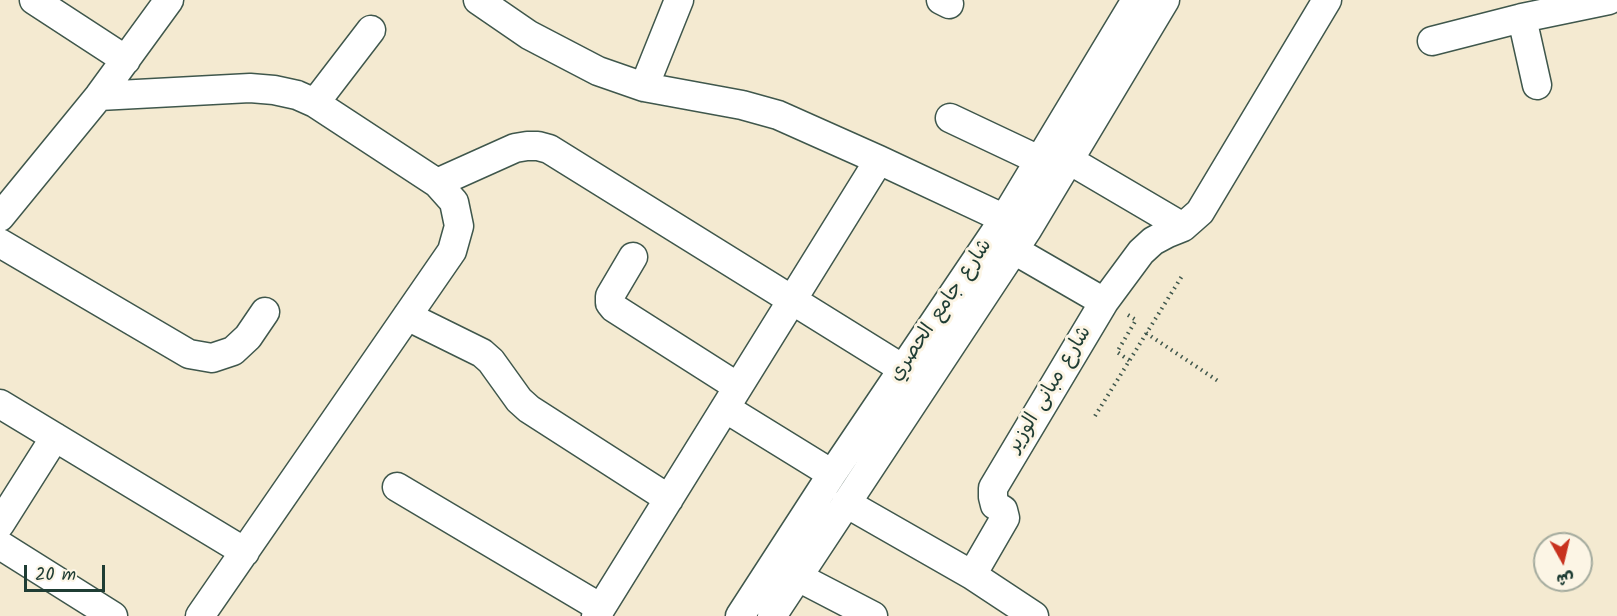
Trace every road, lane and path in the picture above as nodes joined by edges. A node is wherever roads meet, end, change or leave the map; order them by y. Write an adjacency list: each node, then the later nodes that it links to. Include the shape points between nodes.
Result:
1 (34, 0): 12 (street)
2 (169, 0): 12 (street)
3 (478, 0): 14 (street, via 563,54)
4 (679, 0): 14 (street)
5 (1136, 0): 19 (street, شارع جامع الحصري)
6 (1165, 0): 20 (street, شارع جامع الحصري)
7 (1327, 0): 23 (street, شارع مبانى الوزير, via 1200,212)
8 (1609, 0): 9 (street)
9 (1522, 18): 11 (street); 13 (street)
10 (371, 30): 16 (street)
11 (1432, 41)
12 (126, 60): 15 (street)
13 (1537, 85)
14 (644, 87): 18 (street, via 778,115)
15 (99, 96): 16 (street, via 250,88 274,90); 22 (street)
16 (315, 103): 21 (street)
17 (950, 118): 19 (street)
18 (879, 160): 24 (street); 28 (street)
19 (1039, 160): 24 (street, شارع جامع الحصري)
20 (1069, 160): 23 (street); 24 (street, شارع جامع الحصري)
21 (437, 183): 28 (street, via 515,148 549,149); 31 (street, via 454,202 459,225 452,251)
22 (0, 217)
23 (1183, 227): 29 (street, شارع مبانى الوزير, via 1153,241 1141,252)
24 (1015, 233): 29 (street); 34 (street, شارع جامع الحصري); 43 (street, شارع جامع الحصري)
25 (0, 243): 30 (street, via 189,354 212,358 233,351)
26 (633, 257): 36 (street, via 610,296 610,303)
27 (1182, 276): 32 (path)
28 (792, 301): 34 (street); 36 (street)
29 (1104, 302): 33 (path, via 1136,320 1117,352); 47 (street, شارع مبانى الوزير, via 993,488 995,505 1003,510 1005,518)
30 (265, 312)
31 (407, 316): 42 (street, via 482,353 529,408); 46 (street)
32 (1146, 333): 33 (path); 35 (path)
33 (1130, 361): 38 (path)
34 (903, 369): 40 (street, شارع جامع الحصري)
35 (1218, 381)
36 (732, 398): 40 (street); 42 (street)
37 (0, 404): 39 (street)
38 (1095, 416)
39 (55, 437): 44 (street); 46 (street)
40 (832, 474): 52 (street, شارع جامع الحصري)
41 (397, 487): 49 (street)
42 (669, 499): 49 (street)
43 (846, 503): 47 (street); 48 (street, شارع جامع الحصري)
44 (0, 524)
45 (0, 545): 50 (street)
46 (245, 552): 51 (street)
47 (972, 575): 55 (street)
48 (798, 577): 53 (street, شارع جامع الحصري); 54 (street)
49 (599, 612)
50 (113, 616)
51 (201, 616)
52 (740, 616)
53 (772, 616)
54 (873, 616)
55 (1034, 616)

